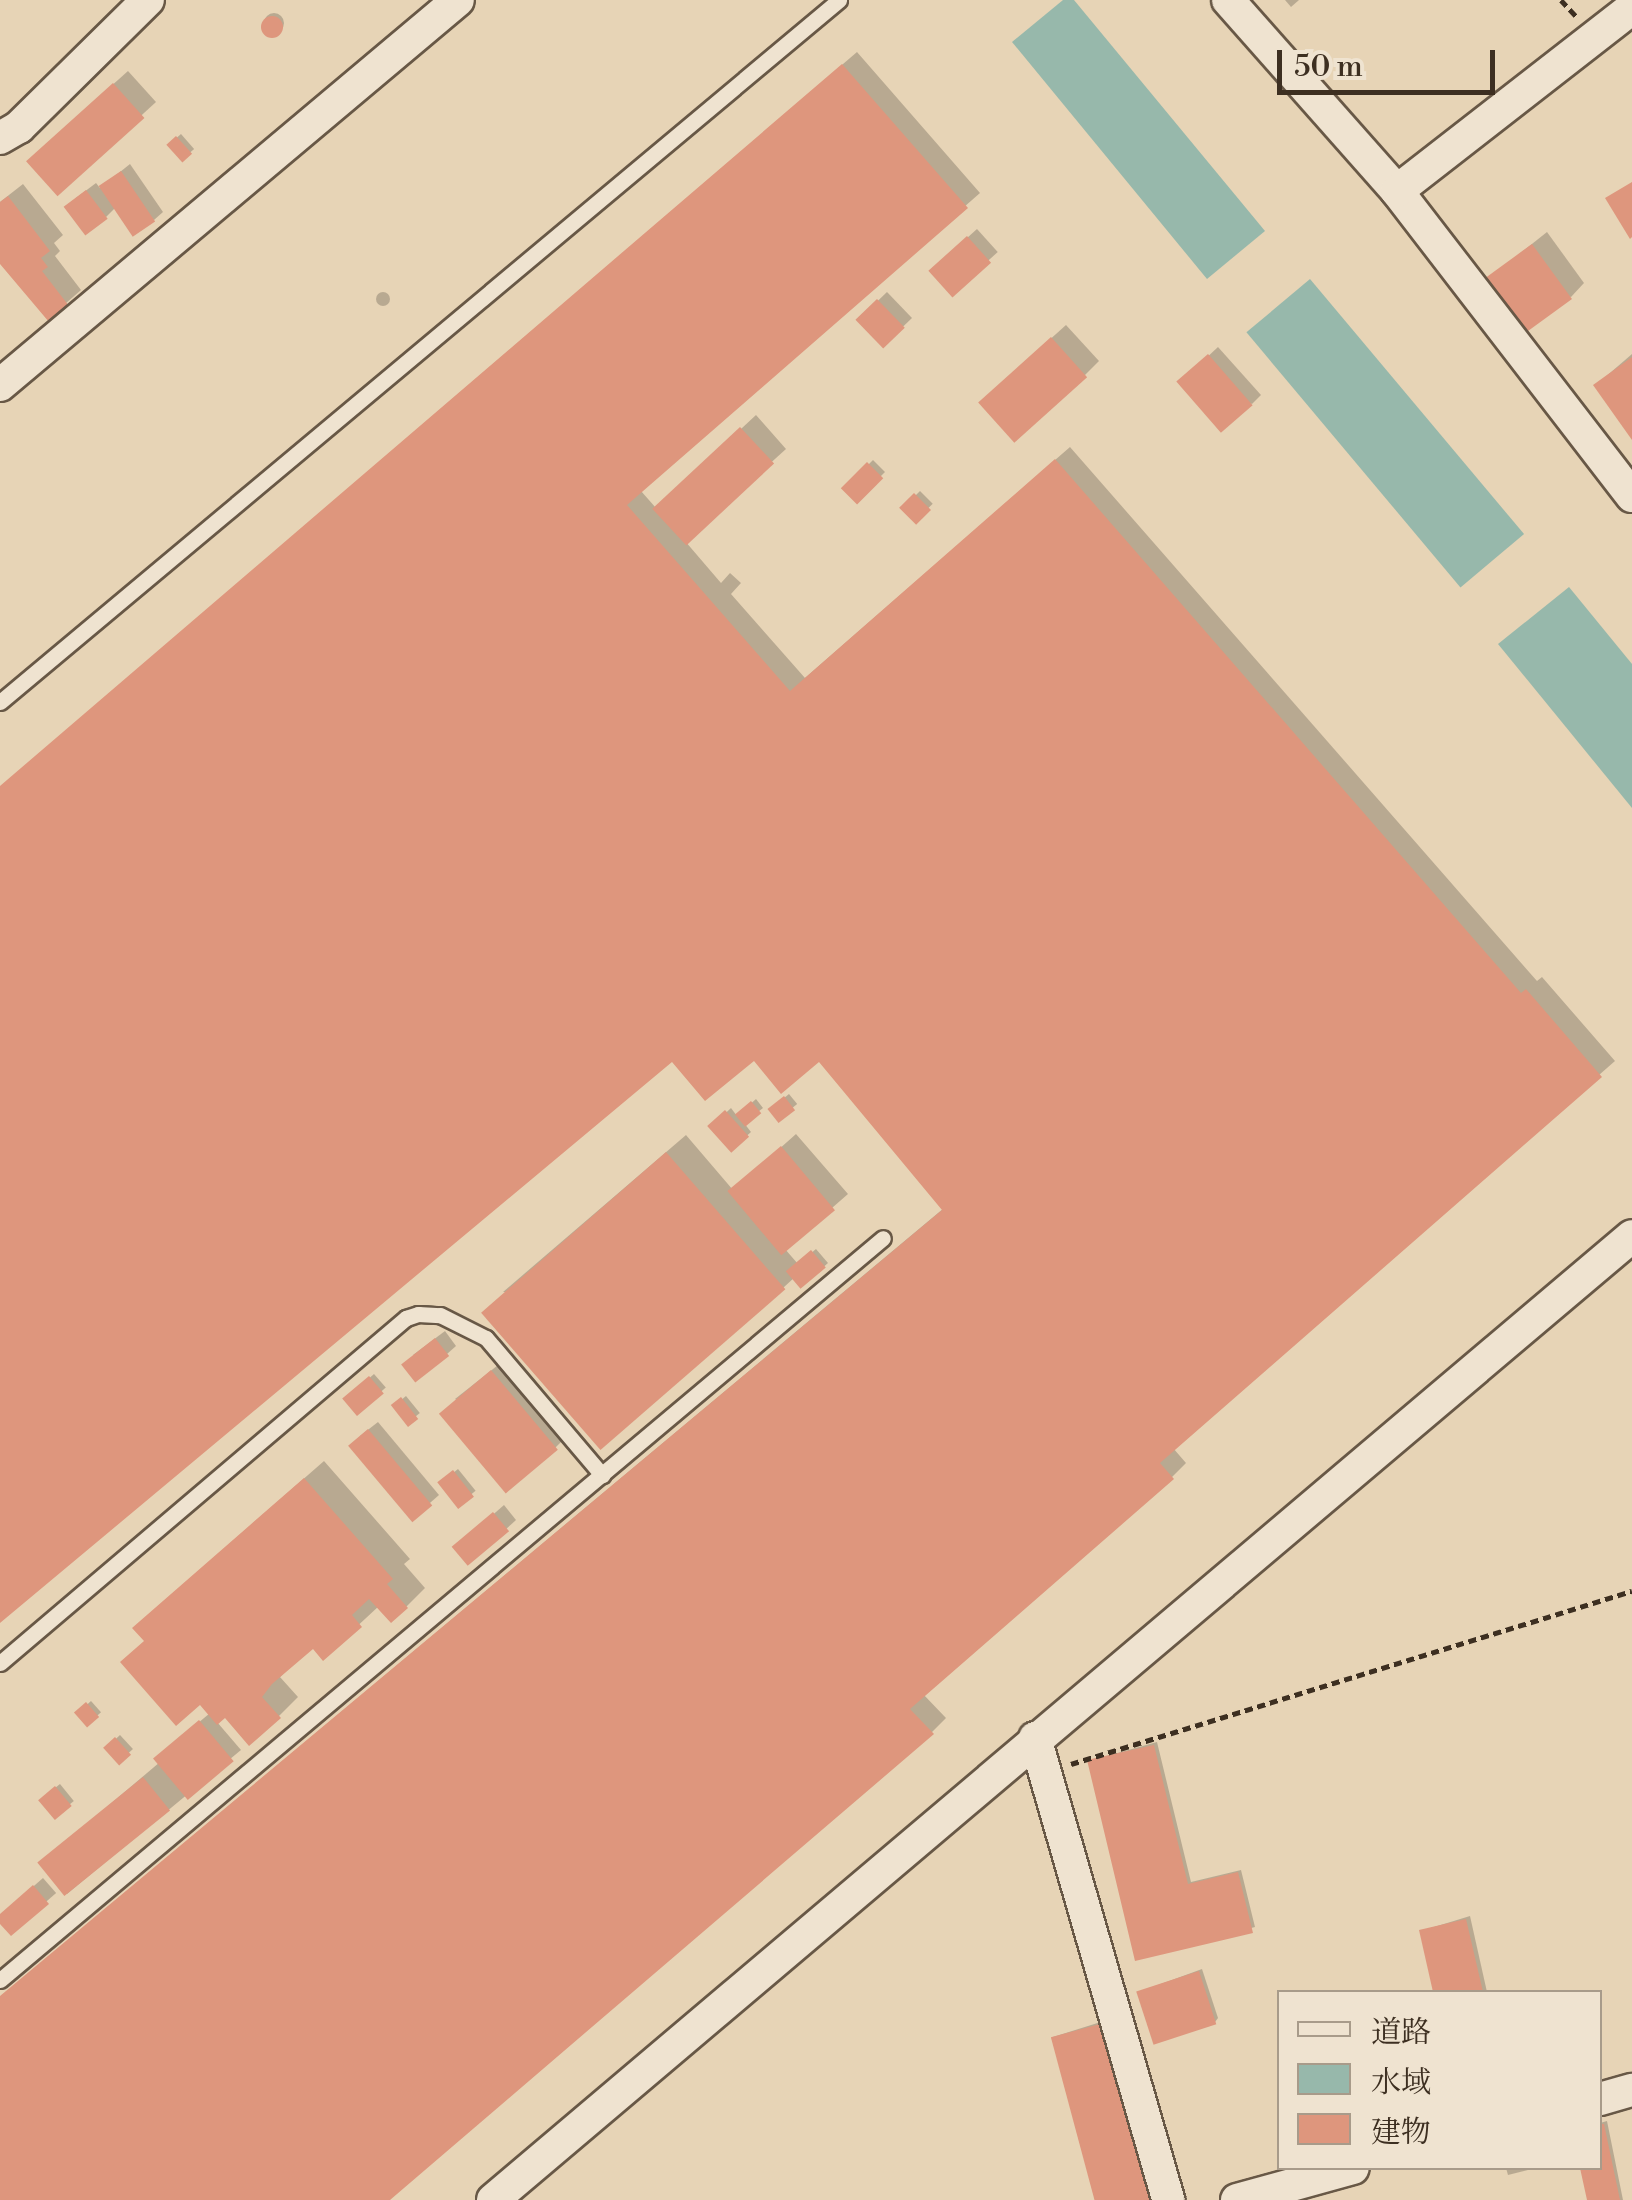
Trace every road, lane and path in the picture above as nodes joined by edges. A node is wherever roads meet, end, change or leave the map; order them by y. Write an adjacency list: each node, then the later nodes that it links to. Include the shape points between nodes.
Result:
1 (148, 0): 6 (street)
2 (458, 0): 8 (street)
3 (839, 0): 10 (lane)
4 (1228, 0): 7 (street)
5 (1632, 8): 7 (street)
6 (0, 138)
7 (1398, 191): 9 (street)
8 (0, 384)
9 (1632, 496)
10 (0, 702)
11 (1632, 1236): 16 (street)
12 (883, 1238): 13 (lane)
13 (602, 1474): 15 (lane, via 486,1338 440,1315 418,1314); 18 (lane)
14 (1632, 1591): 17 (path)
15 (0, 1663)
16 (1035, 1738): 17 (street); 22 (street)
17 (1045, 1772): 23 (street)
18 (0, 1980)
19 (1632, 2090): 20 (street)
20 (1602, 2098)
21 (1346, 2170): 24 (street)
22 (493, 2200)
23 (1168, 2200)
24 (1237, 2200)

